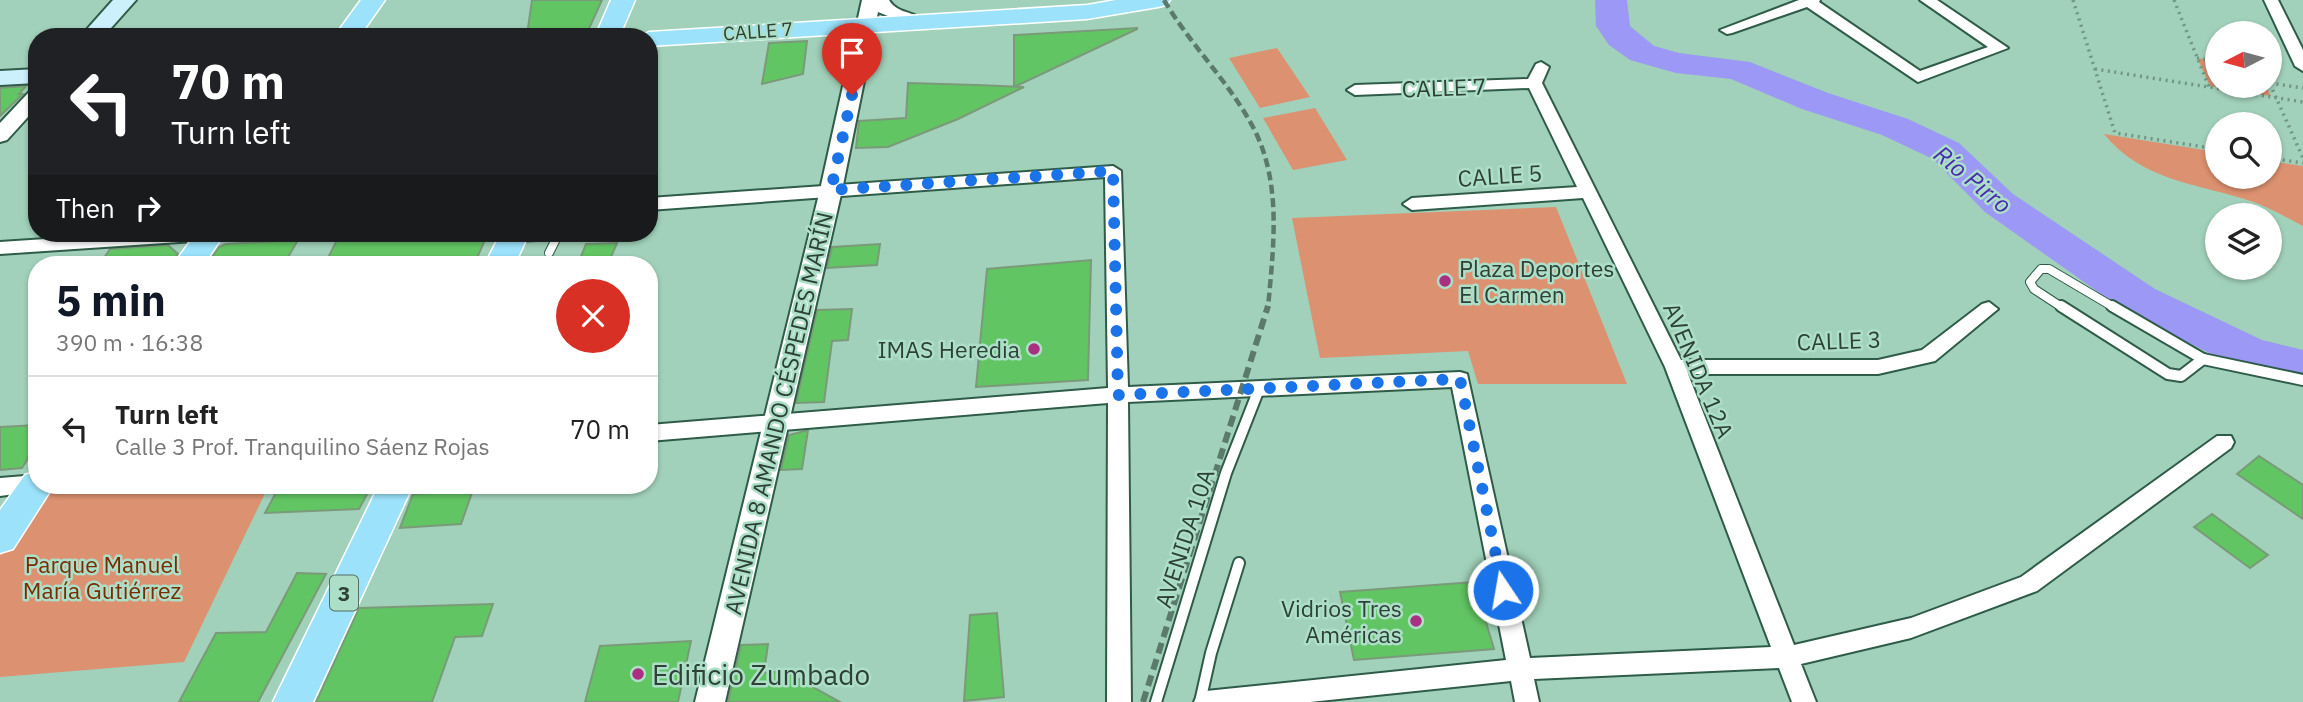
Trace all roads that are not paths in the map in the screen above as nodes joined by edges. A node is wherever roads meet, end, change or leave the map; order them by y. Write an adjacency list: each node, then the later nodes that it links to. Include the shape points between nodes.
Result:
1 (125, 0): 11 (main road)
2 (373, 0): 12 (main road)
3 (623, 0): 13 (main road)
4 (880, 0): 10 (street, via 883,8)
5 (1158, 0): 10 (main road, CALLE 7, via 1087,12)
6 (1927, 0): 8 (street, via 2000,48 1918,77)
7 (2271, 0): 16 (street)
8 (1809, 1): 14 (street)
9 (866, 8): 10 (main road, CALLE 7); 15 (main road, CALLE 7, via 757,31); 23 (street, AVENIDA 8 AMANDO CÉSPEDES MARÍN)
10 (915, 21)
11 (99, 28)
12 (353, 28)
13 (611, 28)
14 (1727, 30)
15 (658, 38)
16 (2303, 65)
17 (1537, 75): 20 (street, CALLE 7); 24 (street, AVENIDA 12A)
18 (28, 76): 19 (main road)
19 (0, 78)
20 (1355, 90)
21 (28, 105): 22 (street)
22 (0, 135)
23 (831, 190): 25 (street); 36 (street, via 1113,171); 37 (street, AVENIDA 8 AMANDO CÉSPEDES MARÍN)
24 (1590, 192): 26 (street, CALLE 5); 33 (street, AVENIDA 12A)
25 (658, 203)
26 (1412, 204)
27 (84, 242): 29 (street)
28 (554, 242): 30 (lane)
29 (0, 248)
30 (549, 253)
31 (1989, 309): 33 (street, CALLE 3, via 1927,356 1878,367)
32 (2203, 359): 32 (lane, via 2181,376 2168,374 2034,289 2030,282 2041,269 2049,269); 34 (lane)
33 (1675, 367): 46 (street, AVENIDA 12A)
34 (2303, 380)
35 (1259, 388): 36 (street); 47 (street, via 1460,379); 51 (lane, AVENIDA 10A, via 1226,473)
36 (1118, 395): 37 (street); 50 (street)
37 (778, 422): 38 (street); 49 (street, AVENIDA 8 AMANDO CÉSPEDES MARÍN)
38 (658, 432)
39 (2224, 442): 46 (street, via 2029,584 1911,628)
40 (28, 485): 41 (street)
41 (0, 487)
42 (30, 494): 44 (main road)
43 (392, 494): 48 (main road, 3)
44 (0, 538)
45 (1239, 563): 52 (lane)
46 (1786, 657): 47 (street); 55 (street, AVENIDA 12A)
47 (1520, 669): 53 (street); 54 (street)
48 (293, 702)
49 (710, 702)
50 (1119, 702)
51 (1156, 702)
52 (1200, 702)
53 (1206, 702)
54 (1527, 702)
55 (1804, 702)

